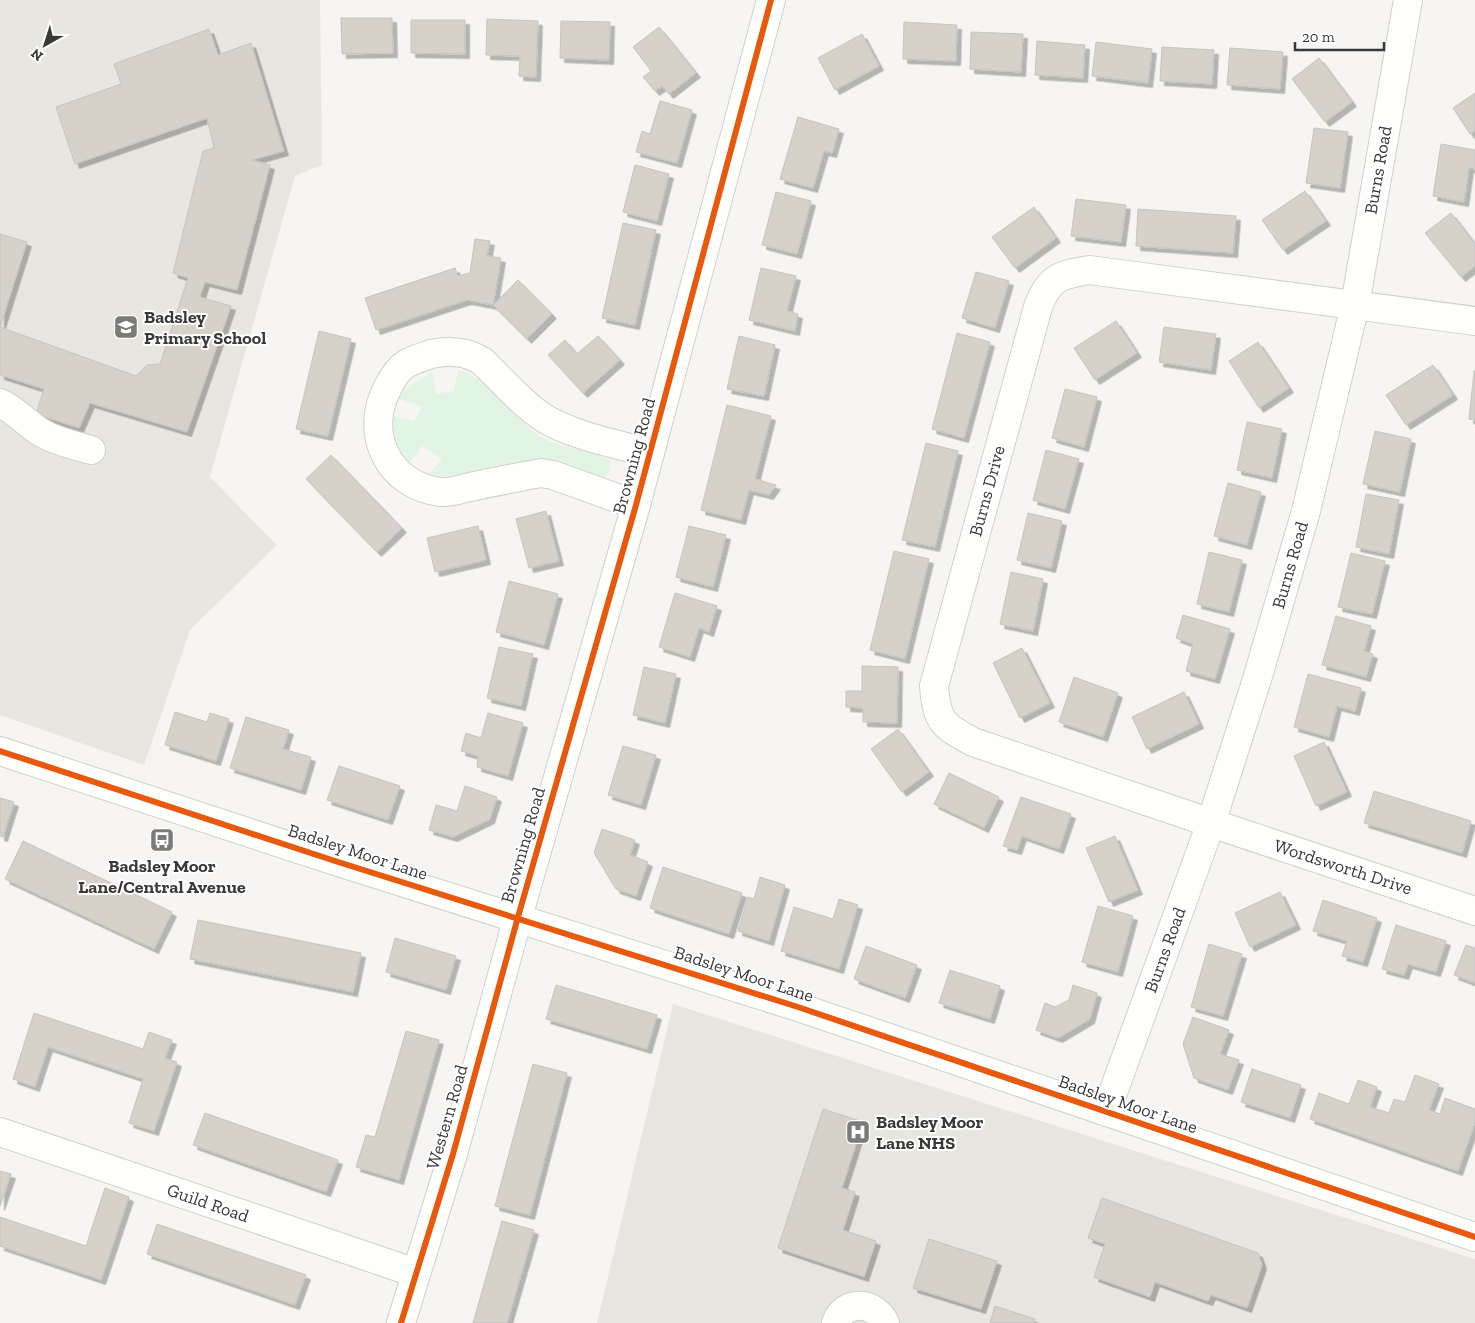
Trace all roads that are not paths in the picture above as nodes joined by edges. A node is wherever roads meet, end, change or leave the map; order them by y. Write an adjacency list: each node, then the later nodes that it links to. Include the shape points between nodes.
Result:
1 (771, 0): 7 (street, Browning Road)
2 (1408, 0): 3 (street, Burns Road)
3 (1354, 305): 4 (street); 10 (street, Burns Road, via 1306,511); 10 (street, Burns Drive, via 1089,270 1065,274 1054,280 1043,292 1032,326 934,686 936,708 943,722 973,742)
4 (1475, 321)
5 (0, 403): 6 (street, via 42,433)
6 (91, 450)
7 (650, 453): 8 (street, Browning Road); 8 (street, via 567,430 553,423 534,411 482,361 458,351 436,353 405,364 394,376 378,413 378,436 384,453 408,481 425,489 443,492 541,473)
8 (636, 506): 12 (street, Browning Road)
9 (0, 751): 12 (street, Badsley Moor Lane, via 335,861)
10 (1211, 824): 11 (street, Wordsworth Drive); 13 (street, Burns Road)
11 (1475, 910)
12 (518, 917): 13 (street, Badsley Moor Lane, via 798,1007); 16 (street, Western Road, via 453,1154)
13 (1106, 1112): 15 (street, Badsley Moor Lane)
14 (0, 1132): 16 (street, Guild Road)
15 (1475, 1237)
16 (416, 1273): 17 (street, Western Road)
17 (401, 1323)
18 (836, 1323): 19 (street, via 842,1313 857,1305 874,1309)
19 (884, 1323)

